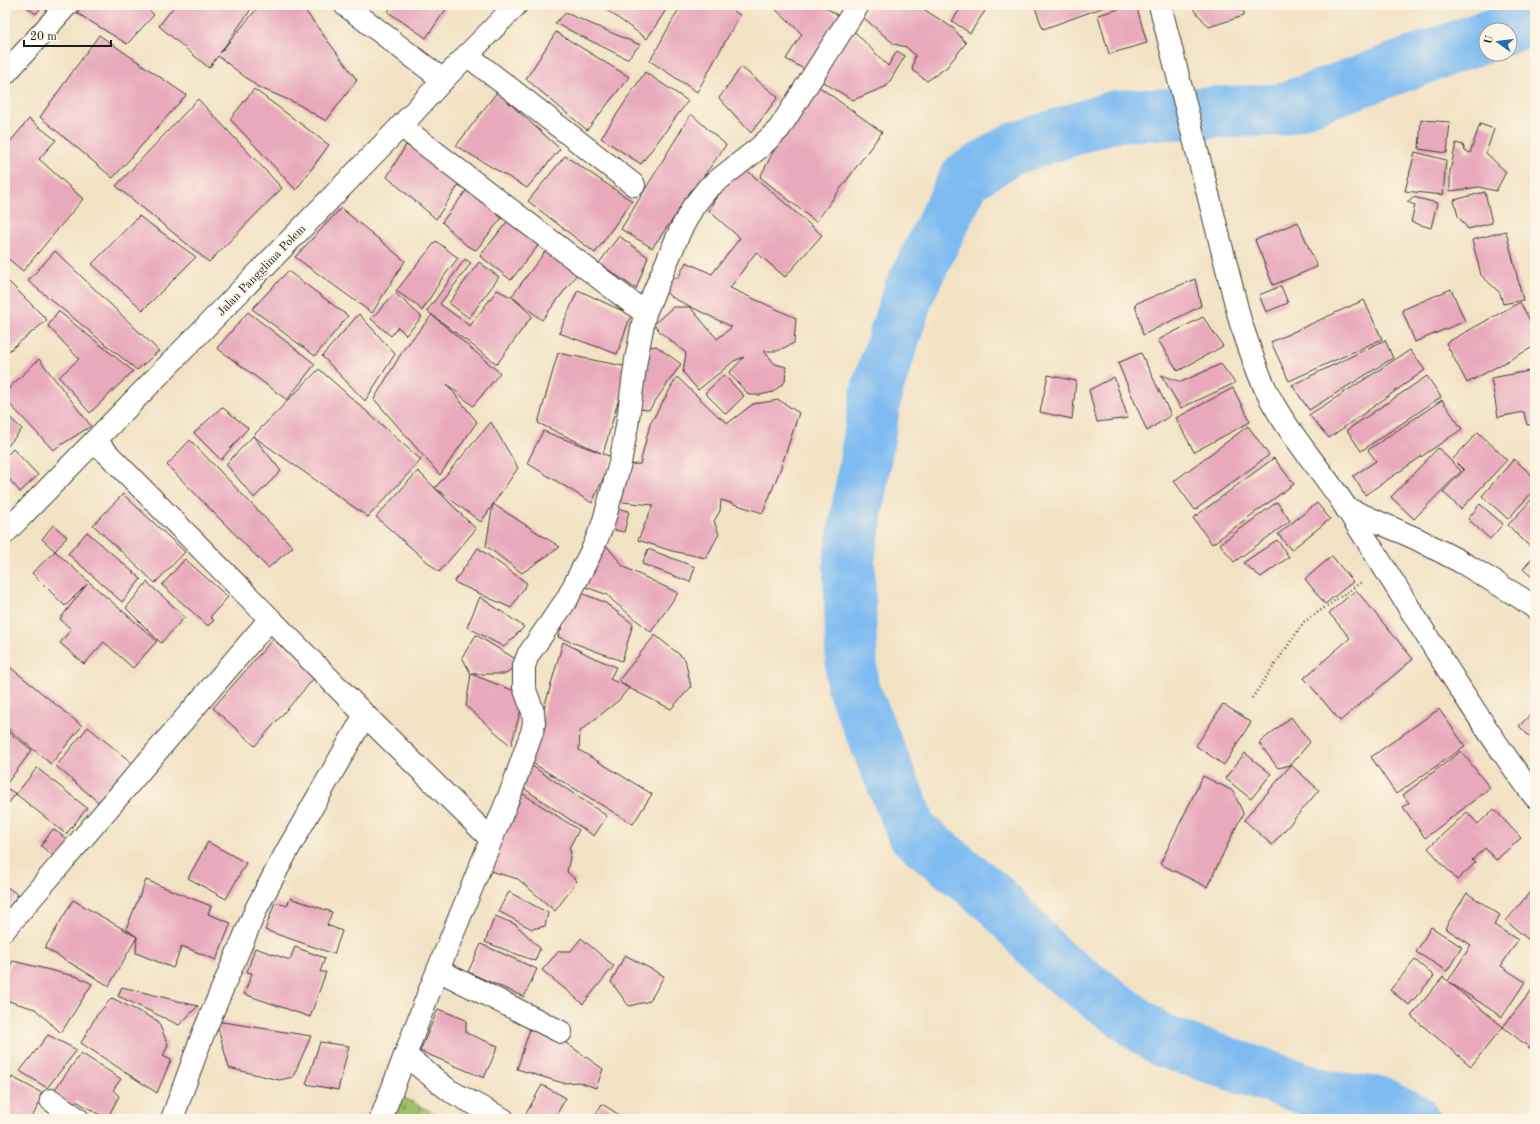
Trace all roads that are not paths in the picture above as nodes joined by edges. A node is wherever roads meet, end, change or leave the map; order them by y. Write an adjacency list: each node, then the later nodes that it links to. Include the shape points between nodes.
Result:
1 (67, 5): 7 (street)
2 (345, 5): 8 (street)
3 (516, 5): 6 (street, Jalan Pangglima Polem)
4 (858, 5): 11 (street, via 779,129 708,188 693,207)
5 (1160, 6): 13 (street, via 1241,324 1258,371 1273,404)
6 (467, 55): 8 (street, Jalan Pangglima Polem); 10 (street)
7 (5, 74)
8 (443, 80): 9 (street, Jalan Pangglima Polem)
9 (401, 126): 11 (street); 12 (street, Jalan Pangglima Polem)
10 (634, 185)
11 (645, 313): 19 (street, via 620,463 603,524 567,599 528,655 524,666 524,687 534,723 512,789)
12 (95, 441): 14 (street, Jalan Pangglima Polem); 16 (street)
13 (1346, 508): 15 (street, via 1424,542); 18 (street, via 1459,688)
14 (5, 533)
15 (1535, 608)
16 (270, 619): 17 (street); 20 (street)
17 (365, 715): 19 (street); 26 (street, via 257,907 203,1034)
18 (1535, 797)
19 (491, 839): 21 (street)
20 (5, 929)
21 (438, 970): 22 (street); 23 (street)
22 (561, 1032)
23 (405, 1055): 27 (street); 28 (street, via 450,1091)
24 (51, 1100): 25 (street)
25 (78, 1119)
26 (172, 1119)
27 (381, 1119)
28 (502, 1119)

